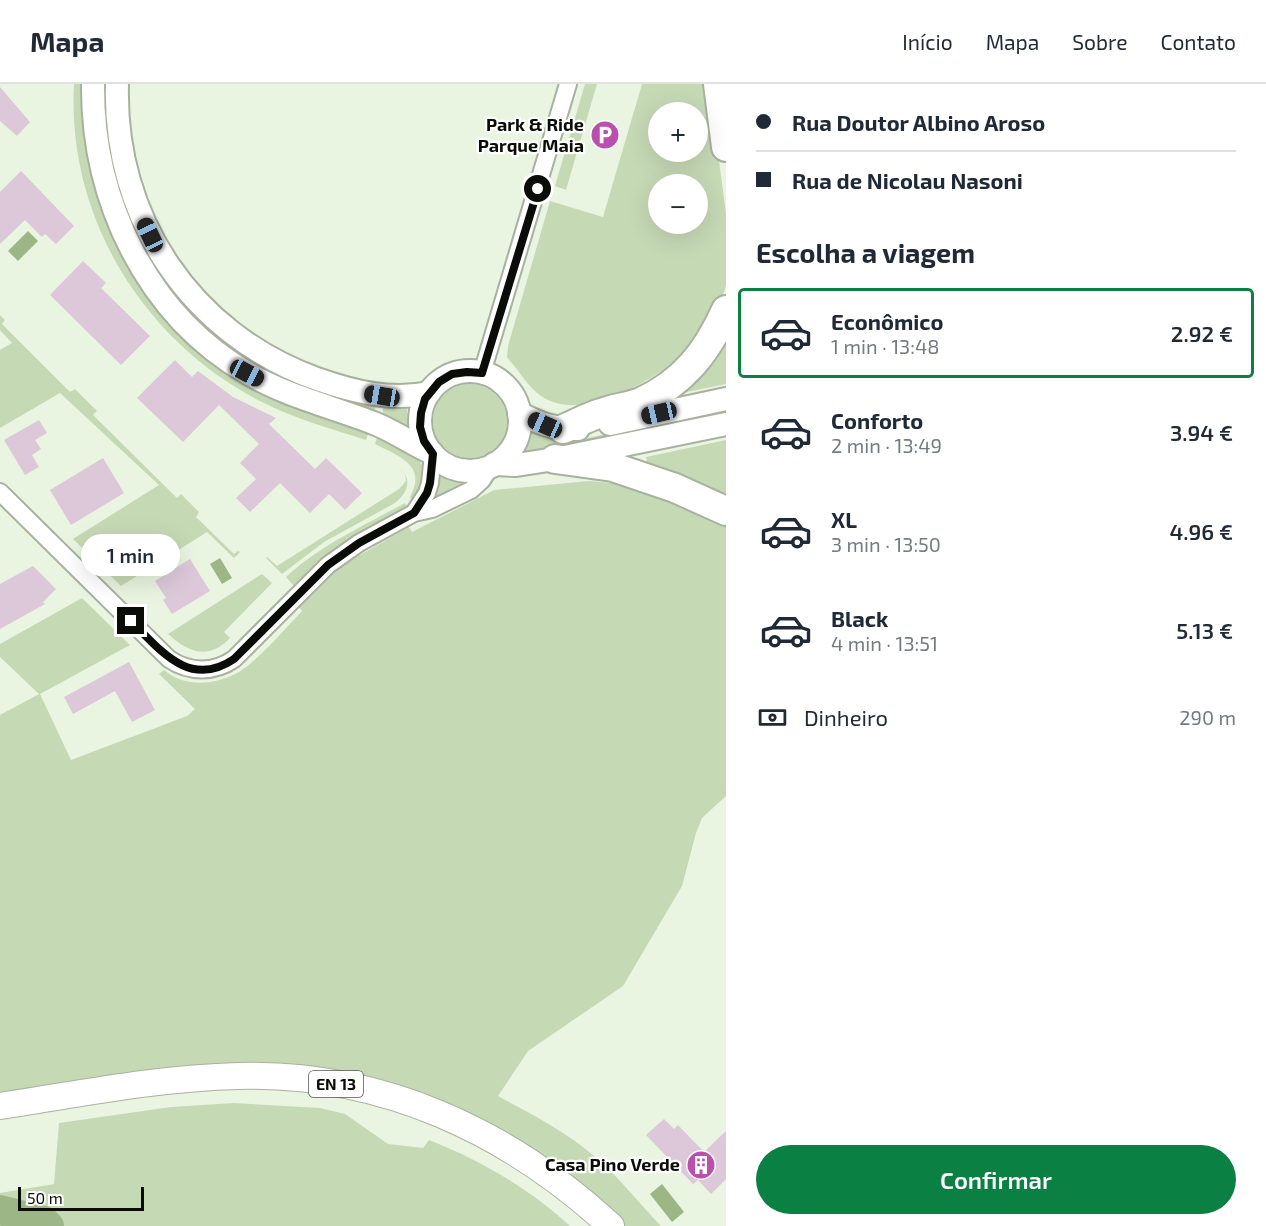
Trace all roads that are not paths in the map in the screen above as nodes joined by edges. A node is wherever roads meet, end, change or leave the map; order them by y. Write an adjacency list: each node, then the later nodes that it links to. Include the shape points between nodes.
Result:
1 (93, 84): 13 (main road, via 96,147 113,211 139,264 172,309 197,335 247,373 296,397 375,424)
2 (117, 84): 8 (main road, via 120,148 136,203 158,250 197,302 240,340 301,374 346,389 393,397)
3 (568, 84): 7 (street)
4 (718, 84): 5 (highway)
5 (726, 147)
6 (726, 310): 12 (highway, via 694,364 669,384 639,402)
7 (482, 373): 8 (main road, via 452,374); 10 (main road, via 504,385 514,397)
8 (429, 393): 13 (main road, via 420,427)
9 (726, 399): 12 (main road, via 603,425)
10 (519, 413): 12 (main road); 15 (main road, via 515,443)
11 (726, 424): 14 (main road)
12 (563, 429)
13 (433, 454): 15 (main road, via 457,469 474,471); 18 (street, via 427,493)
14 (555, 459): 15 (main road); 17 (highway, via 633,473)
15 (492, 465): 18 (street, via 471,490 432,509)
16 (0, 492): 18 (street, via 169,658 200,670 220,667 234,659 328,565)
17 (726, 511)
18 (414, 513)
19 (0, 1106): 22 (main road, EN 13, via 187,1078 320,1080 399,1100 470,1127 539,1167)
20 (0, 1119): 21 (main road, EN 13, via 183,1093 255,1090 322,1095 396,1113 460,1138 522,1173)
21 (590, 1226)
22 (611, 1226)

